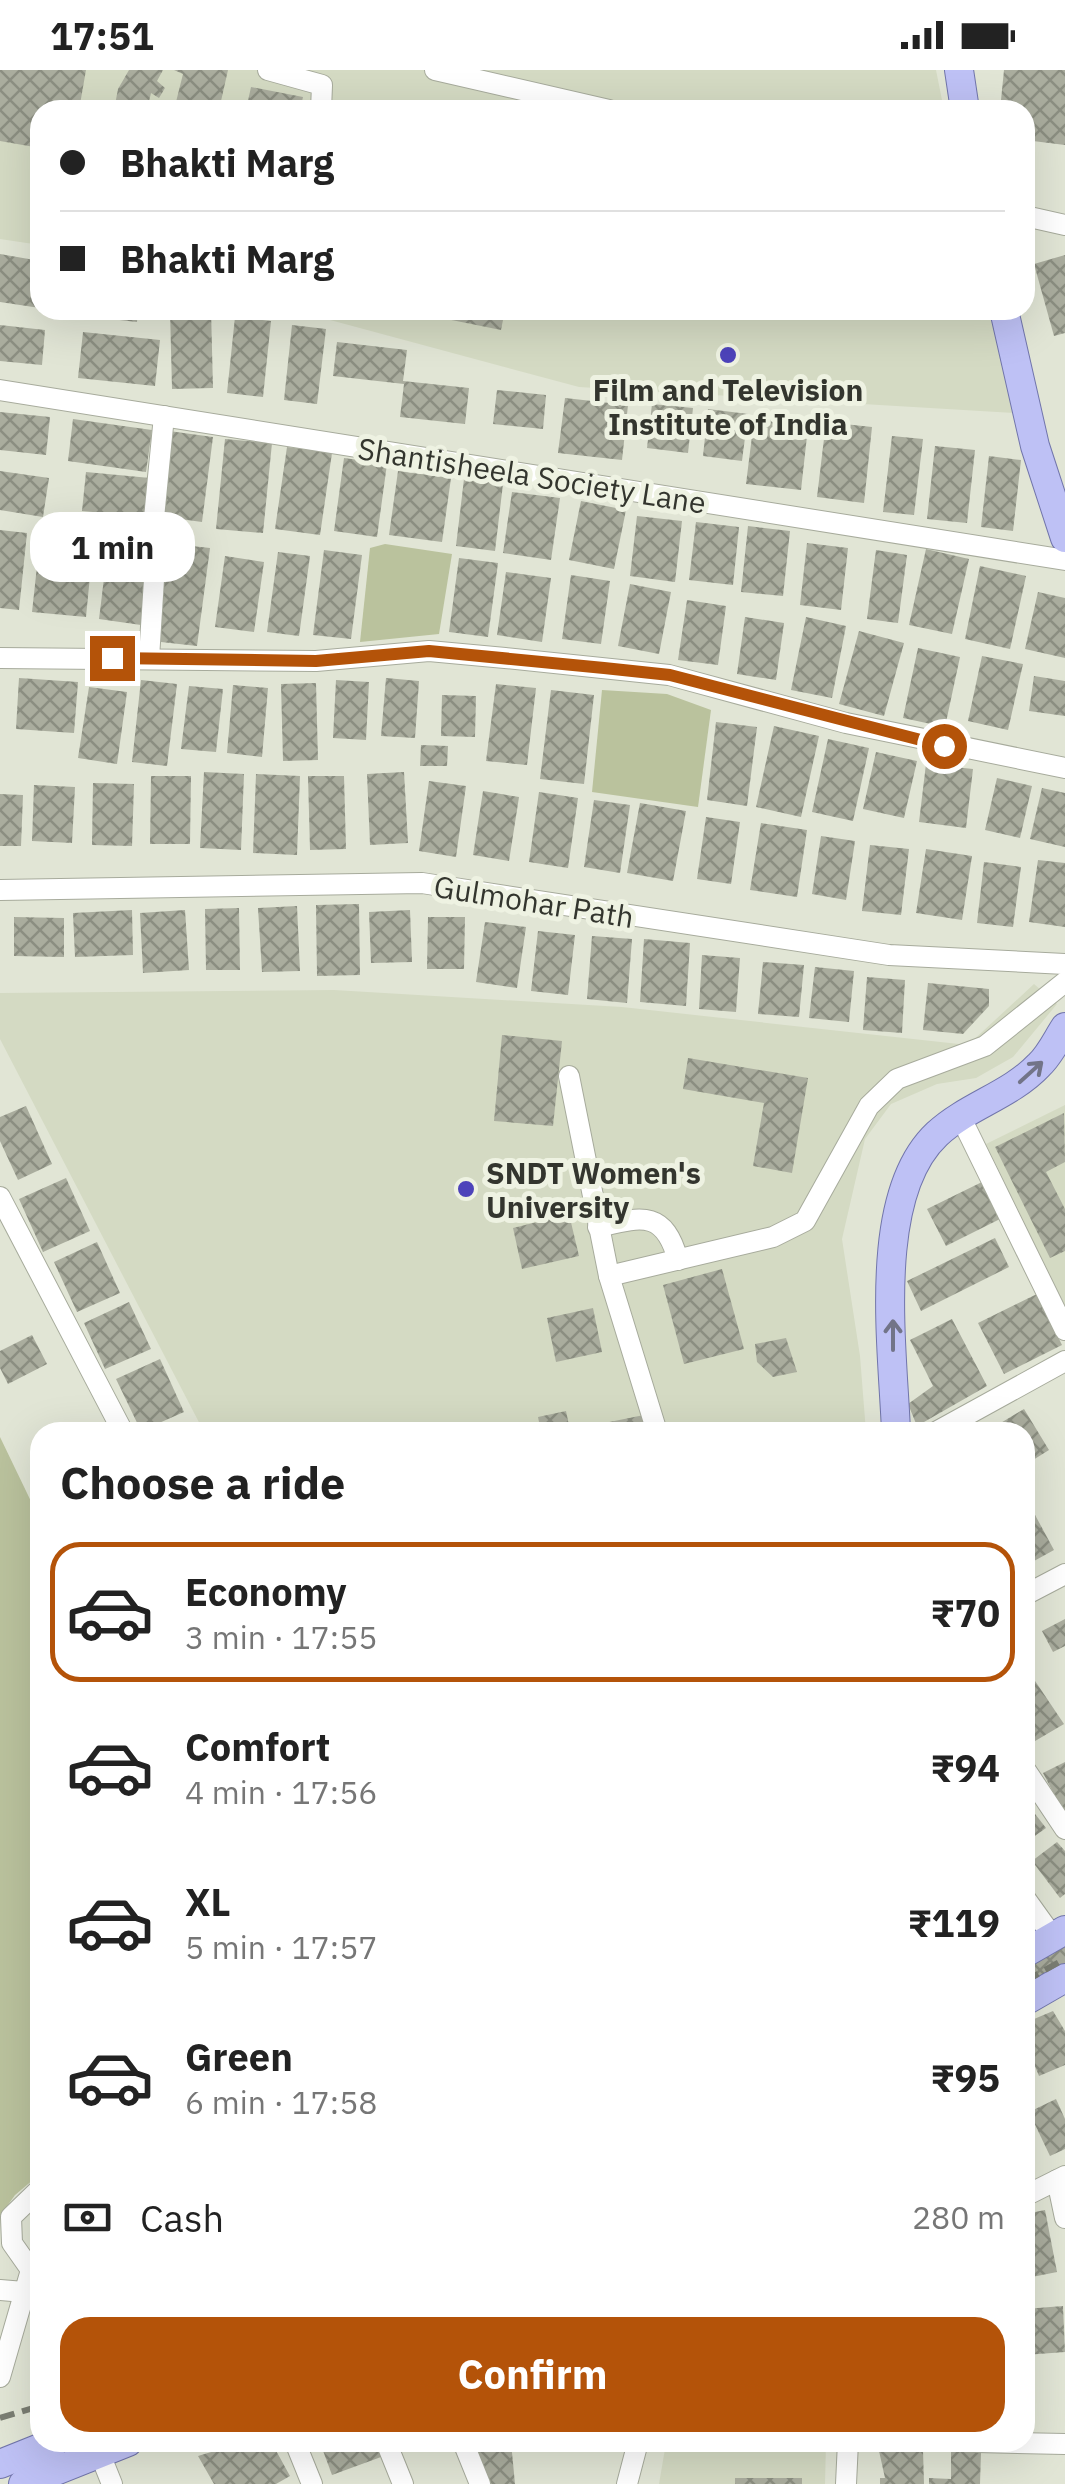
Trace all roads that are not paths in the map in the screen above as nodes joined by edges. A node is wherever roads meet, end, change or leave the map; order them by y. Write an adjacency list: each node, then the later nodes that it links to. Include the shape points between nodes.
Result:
1 (268, 70): 5 (street, via 322,85)
2 (959, 70): 8 (main road)
3 (446, 71): 4 (street)
4 (508, 87): 6 (street); 7 (street)
5 (321, 100)
6 (506, 100)
7 (565, 100)
8 (964, 100)
9 (1035, 218): 10 (street)
10 (1065, 225)
11 (1006, 320): 15 (main road, via 1035,446)
12 (0, 390): 13 (street, Shantisheela Society Lane)
13 (164, 416): 14 (street); 16 (street, Shantisheela Society Lane)
14 (154, 518)
15 (1065, 538)
16 (1065, 560)
17 (154, 564): 19 (street)
18 (0, 658): 19 (street)
19 (148, 658): 20 (street, via 316,661 429,651 670,675 864,728)
20 (1065, 768)
21 (0, 890): 22 (street, Gulmohar Path, via 422,883 890,955)
22 (1065, 964)
23 (1065, 982): 29 (street, via 986,1046 898,1079 869,1106 805,1221 774,1238)
24 (1065, 1027): 26 (main road, one-way to 24, via 1041,1064)
25 (569, 1076): 28 (street)
26 (961, 1118): 31 (street); 35 (main road, one-way to 26, via 893,1238 902,1190 936,1135)
27 (0, 1197): 33 (street)
28 (598, 1227): 29 (street, via 652,1220 667,1231); 30 (street)
29 (678, 1260): 30 (street)
30 (609, 1276): 34 (street)
31 (1065, 1330)
32 (1065, 1361): 36 (street)
33 (118, 1422)
34 (653, 1422)
35 (896, 1422)
36 (954, 1422)
37 (1065, 1574): 38 (street)
38 (1035, 1590)
39 (1035, 1784): 40 (street)
40 (1065, 1829)
41 (1035, 1908): 42 (street)
42 (1059, 1933): 43 (main road)
43 (1035, 1946)
44 (1065, 1978): 45 (main road)
45 (1035, 1996)
46 (1061, 2178): 47 (street); 49 (street)
47 (1035, 2191)
48 (30, 2198): 50 (street, via 10,2217 12,2243)
49 (1065, 2218)
50 (30, 2260)
51 (30, 2277): 53 (street)
52 (0, 2290): 53 (street)
53 (24, 2292): 54 (street)
54 (0, 2376)
55 (30, 2433): 58 (main road)
56 (1035, 2443): 57 (street)
57 (1065, 2444)
58 (0, 2445)
59 (30, 2452): 67 (main road)
60 (105, 2452): 66 (main road)
61 (299, 2452): 70 (street)
62 (390, 2452): 71 (street)
63 (468, 2452): 72 (street)
64 (635, 2452): 73 (street)
65 (848, 2452): 74 (street)
66 (100, 2454): 68 (main road); 69 (street)
67 (0, 2464)
68 (23, 2484)
69 (112, 2484)
70 (312, 2484)
71 (403, 2484)
72 (480, 2484)
73 (627, 2484)
74 (846, 2484)

